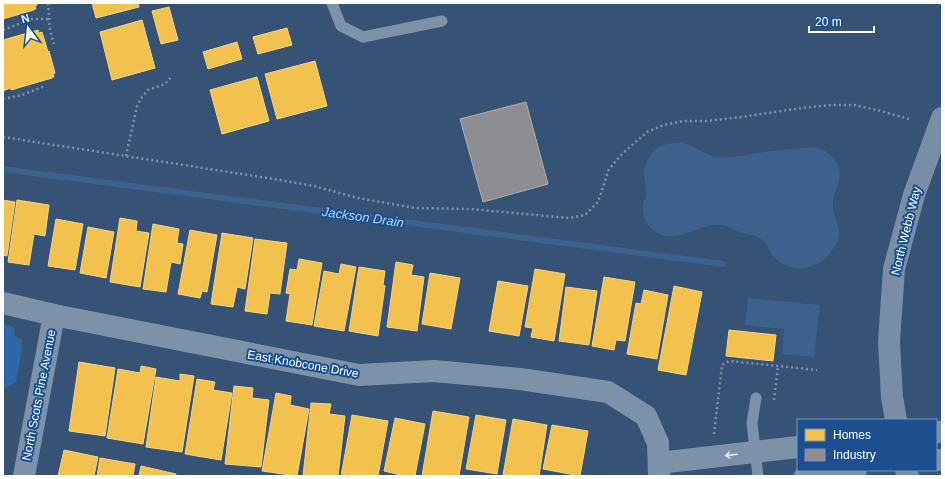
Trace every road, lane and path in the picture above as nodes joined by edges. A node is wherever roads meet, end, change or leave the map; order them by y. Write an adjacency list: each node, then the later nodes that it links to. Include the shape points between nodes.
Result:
1 (48, 3): 3 (path)
2 (332, 3): 4 (lane, via 341,26 363,37)
3 (49, 19): 5 (path, via 32,19); 6 (path)
4 (442, 21)
5 (3, 30)
6 (54, 44)
7 (170, 78): 13 (path, via 165,84 148,90 142,97 137,106)
8 (46, 86): 9 (path)
9 (3, 99)
10 (942, 118): 20 (street, North Webb Way, via 914,195 894,269 889,342)
11 (909, 119): 13 (path, via 854,105 832,105 664,125 647,132 622,154 609,169 598,202 585,215 569,218 470,209 415,208 358,198 314,186)
12 (3, 137): 13 (path)
13 (126, 156)
14 (3, 303): 15 (street, East Knobcone Drive)
15 (54, 315): 24 (street, East Knobcone Drive, via 359,375 434,371 520,379 608,392 646,416 658,443); 26 (street, North Scots Pine Avenue)
16 (778, 366): 17 (path); 19 (path); 21 (path, via 729,361 722,365)
17 (817, 370)
18 (756, 398): 23 (lane, via 752,423)
19 (774, 400)
20 (896, 419)
21 (714, 435)
22 (797, 447): 23 (street)
23 (756, 452): 24 (street, one-way to 24); 27 (lane)
24 (659, 470)
25 (848, 471): 28 (street)
26 (24, 476)
27 (758, 476)
28 (805, 476)

